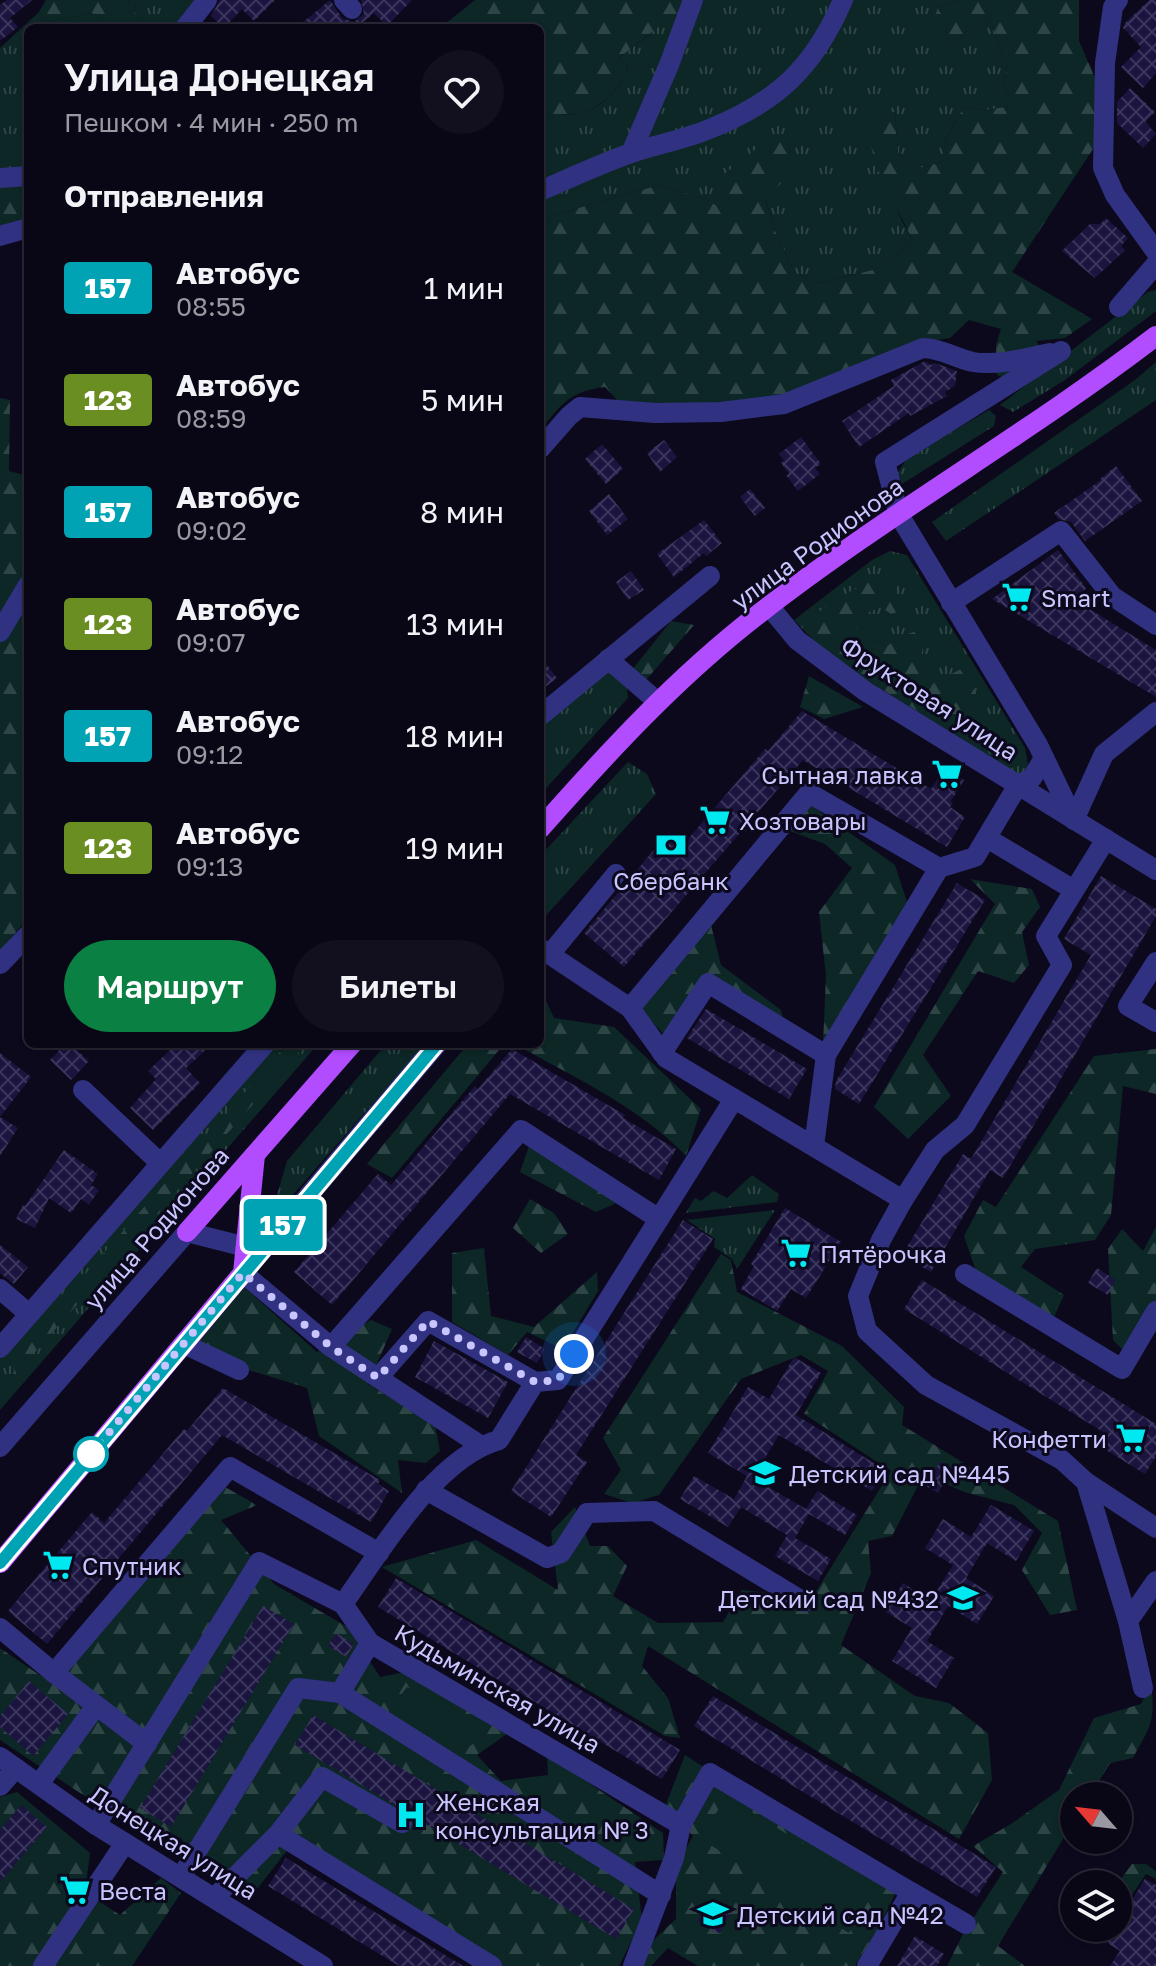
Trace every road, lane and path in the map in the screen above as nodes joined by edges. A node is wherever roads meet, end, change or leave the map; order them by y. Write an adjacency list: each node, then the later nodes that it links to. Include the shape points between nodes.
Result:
1 (207, 0): 5 (street)
2 (693, 0): 6 (street)
3 (843, 0): 6 (street, via 827,36 792,81 757,108 705,131)
4 (1118, 0): 12 (street, via 1105,63 1103,168 1115,195)
5 (188, 24)
6 (631, 153): 9 (street)
7 (24, 176): 8 (street)
8 (0, 178)
9 (544, 189)
10 (24, 229): 11 (street)
11 (0, 236)
12 (1156, 252)
13 (1156, 264): 14 (street)
14 (1119, 307)
15 (1156, 336): 17 (main road, улица Родионова)
16 (544, 444): 17 (street, Фруктовая улица, via 580,407 721,412 784,404 923,348 976,362 1061,351 885,462)
17 (899, 515): 20 (street, Фруктовая улица); 21 (main road, улица Родионова)
18 (710, 576): 24 (street)
19 (24, 592): 23 (street)
20 (951, 603): 22 (street, via 1061,531 1112,596); 28 (street, Фруктовая улица)
21 (769, 606): 25 (main road, улица Родионова); 29 (street, Фруктовая улица, via 828,666)
22 (1156, 625)
23 (0, 632)
24 (608, 659): 25 (street); 27 (street)
25 (658, 702): 31 (main road, улица Родионова)
26 (1156, 712): 30 (street, via 1104,754)
27 (544, 713)
28 (1044, 758): 29 (street, via 1032,778); 30 (street, Фруктовая улица)
29 (1018, 785): 30 (street, Фруктовая улица); 32 (street)
30 (1074, 820): 33 (street, Фруктовая улица)
31 (544, 825)
32 (987, 838): 34 (street, via 975,857); 37 (street)
33 (1106, 839): 35 (street, Фруктовая улица); 37 (street)
34 (939, 868): 42 (street, via 809,793); 48 (street)
35 (1156, 870)
36 (616, 874): 39 (street)
37 (1074, 890): 54 (street, via 1046,936 1062,965 965,1125 935,1150)
38 (24, 939): 41 (street)
39 (545, 951): 42 (street)
40 (1156, 962): 43 (street, via 1128,1006)
41 (0, 964)
42 (630, 1008): 47 (street)
43 (1156, 1022)
44 (261, 1048): 53 (street)
45 (349, 1048): 52 (main road, улица Родионова)
46 (434, 1048): 58 (street)
47 (662, 1053): 48 (street, via 708,983); 50 (street)
48 (826, 1055): 51 (street)
49 (83, 1090): 53 (street)
50 (734, 1099): 51 (street); 55 (street)
51 (814, 1146): 54 (street)
52 (255, 1155): 56 (main road, улица Родионова); 57 (main road)
53 (160, 1163): 62 (street)
54 (903, 1200): 71 (street, via 858,1296 867,1331 926,1385 1062,1460)
55 (659, 1219): 64 (street, via 521,1130); 68 (street, via 558,1380)
56 (187, 1232): 57 (street); 70 (street, улица Родионова)
57 (246, 1247): 58 (main road)
58 (243, 1273): 63 (main road); 64 (street)
59 (965, 1274): 61 (street, via 1122,1369)
60 (0, 1289): 62 (street)
61 (1156, 1311)
62 (29, 1314): 65 (street)
63 (184, 1344): 66 (street); 75 (main road)
64 (331, 1347): 67 (street)
65 (0, 1348)
66 (239, 1370)
67 (378, 1378): 68 (street, via 428,1321); 69 (street)
68 (535, 1382): 69 (street, via 499,1440)
69 (480, 1445): 72 (street)
70 (0, 1447)
71 (1086, 1482): 73 (street); 79 (street)
72 (426, 1490): 74 (street); 77 (street, via 547,1558 561,1553 587,1513 654,1511)
73 (1156, 1528)
74 (379, 1553): 78 (street); 82 (street, via 230,1467)
75 (0, 1563)
76 (1156, 1581): 79 (street)
77 (804, 1602)
78 (343, 1604): 81 (street, Кудьминская улица); 86 (street, Кудьминская улица, via 259,1562)
79 (1128, 1621): 83 (street)
80 (0, 1628): 82 (street)
81 (370, 1643): 84 (street); 92 (street, Кудьминская улица)
82 (54, 1673): 85 (street)
83 (1143, 1688)
84 (340, 1693): 95 (street, via 298,1688); 97 (street)
85 (96, 1706): 86 (street); 88 (street)
86 (147, 1744): 91 (street)
87 (8, 1762): 88 (street, Донецкая улица); 89 (street)
88 (39, 1784): 91 (street, Донецкая улица)
89 (0, 1786)
90 (402, 1823): 93 (street, via 322,1777)
91 (96, 1825): 94 (street, Донецкая улица)
92 (681, 1825): 96 (street, via 710,1773); 97 (street)
93 (278, 1834): 98 (street); 102 (street)
94 (125, 1843): 95 (street, Донецкая улица); 100 (street)
95 (181, 1877): 98 (street, Донецкая улица)
96 (911, 1892): 99 (street); 104 (street)
97 (661, 1895): 103 (street)
98 (214, 1898): 101 (street, Донецкая улица)
99 (966, 1924)
100 (43, 1966)
101 (323, 1966)
102 (492, 1966)
103 (633, 1966)
104 (867, 1966)

